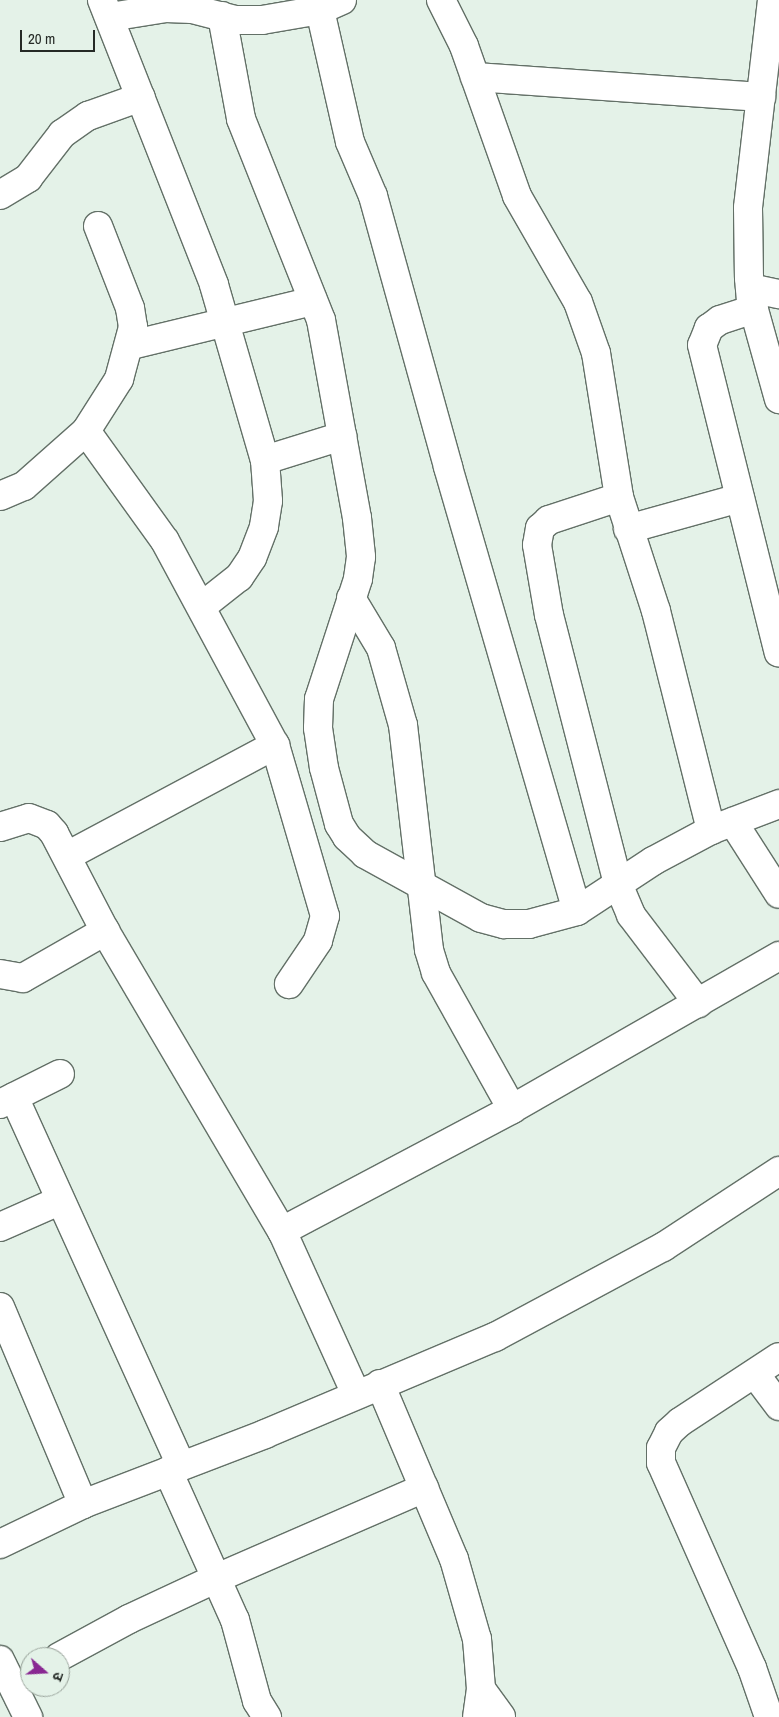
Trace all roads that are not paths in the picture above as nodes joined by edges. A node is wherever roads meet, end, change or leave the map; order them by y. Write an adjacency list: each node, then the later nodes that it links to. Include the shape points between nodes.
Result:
1 (442, 0): 6 (street)
2 (772, 0): 8 (street)
3 (331, 5): 5 (street, via 262,20); 35 (street, via 350,142 373,196)
4 (106, 9): 5 (street, via 192,9); 7 (street)
5 (222, 16): 13 (street, via 241,119)
6 (475, 77): 8 (street); 21 (street, via 517,196 578,302 596,352)
7 (142, 97): 9 (street, via 88,116 62,134 28,178); 14 (street, via 214,284)
8 (761, 97): 12 (street, via 748,208)
9 (0, 195)
10 (98, 226): 15 (street, via 130,308)
11 (779, 294): 12 (street)
12 (752, 298): 16 (street); 22 (street, via 709,328 702,345)
13 (313, 301): 14 (street); 18 (street, via 321,320)
14 (224, 323): 15 (street); 19 (street)
15 (131, 345): 17 (street, via 119,379)
16 (779, 399)
17 (86, 431): 20 (street, via 24,486); 25 (street, via 165,541)
18 (342, 436): 19 (street); 24 (street, via 358,518 361,557)
19 (265, 460): 25 (street, via 268,501 264,527 252,558 239,577)
20 (0, 496)
21 (619, 497): 23 (street); 32 (street, via 549,520 540,528 537,545 550,615)
22 (740, 498): 23 (street); 26 (street)
23 (628, 529): 29 (street)
24 (351, 598): 33 (street, via 381,648 404,725); 33 (street, via 319,699 318,728 324,768 339,824 347,837 365,854)
25 (201, 607): 27 (street)
26 (779, 653)
27 (275, 745): 31 (street); 39 (street, via 325,916 318,941)
28 (779, 804): 29 (street)
29 (722, 826): 32 (street, via 653,861); 34 (street)
30 (0, 827): 31 (street, via 29,818 47,825)
31 (67, 856): 36 (street)
32 (618, 884): 35 (street); 40 (street, via 630,915)
33 (421, 888): 35 (street, via 481,918 504,924 529,924); 43 (street, via 424,924 436,973)
34 (779, 894)
35 (577, 910)
36 (105, 931): 38 (street, via 22,978); 47 (street)
37 (779, 956): 40 (street)
38 (0, 974)
39 (289, 984)
40 (698, 1004): 43 (street)
41 (60, 1074): 42 (street)
42 (7, 1101): 45 (street)
43 (512, 1109): 47 (street)
44 (779, 1170): 51 (street, via 679,1237 588,1289 495,1337)
45 (59, 1201): 46 (street); 53 (street)
46 (0, 1227)
47 (282, 1231): 51 (street)
48 (0, 1307): 55 (street)
49 (779, 1357): 50 (street)
50 (755, 1374): 52 (street); 65 (street, via 669,1432 661,1448 661,1463 752,1668)
51 (368, 1389): 53 (street); 54 (street)
52 (779, 1406)
53 (175, 1469): 55 (street); 57 (street)
54 (424, 1488): 57 (street); 60 (street, via 454,1559 477,1639)
55 (83, 1504): 56 (street)
56 (1, 1542)
57 (216, 1578): 58 (street); 62 (street, via 236,1620 257,1701)
58 (70, 1651)
59 (10, 1676): 61 (street)
60 (481, 1689): 63 (street); 64 (street)
61 (28, 1717)
62 (267, 1717)
63 (477, 1717)
64 (501, 1717)
65 (769, 1717)

